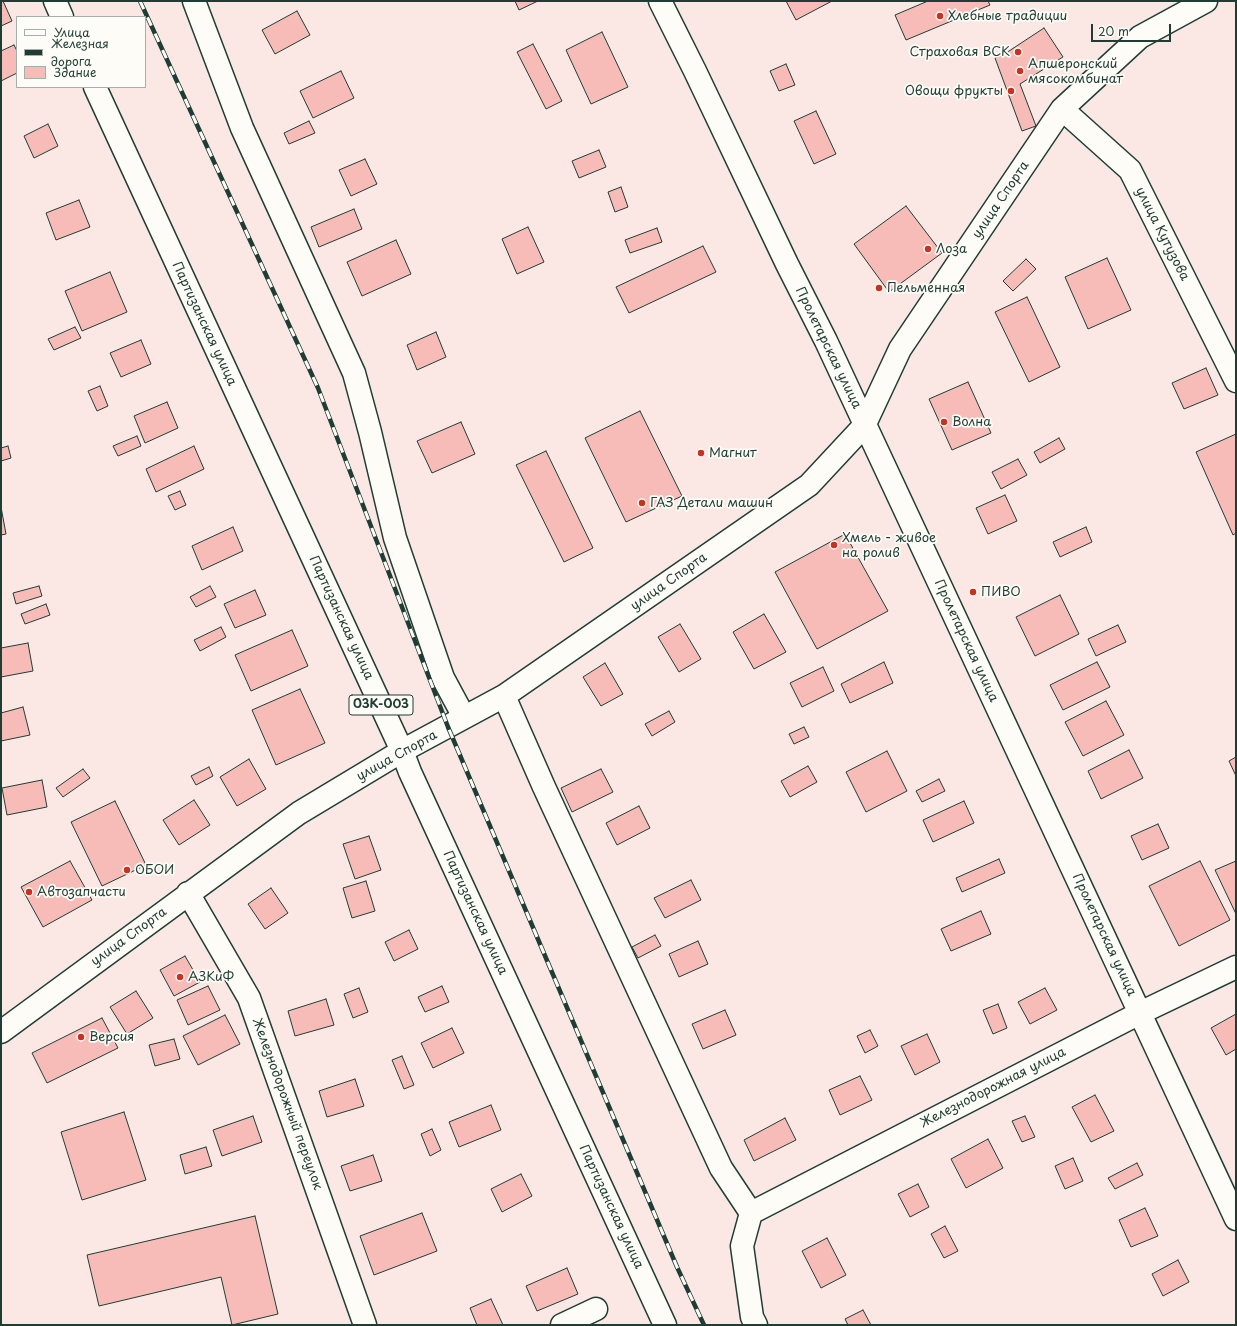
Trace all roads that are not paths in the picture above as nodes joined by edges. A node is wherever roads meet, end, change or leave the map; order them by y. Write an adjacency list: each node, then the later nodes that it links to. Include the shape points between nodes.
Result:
1 (55, 1): 5 (street)
2 (194, 1): 11 (street, via 242,128 354,373 395,538 442,678)
3 (660, 1): 9 (street, Пролетарская улица, via 786,264 826,341)
4 (1206, 1): 7 (street, улица Спорта, via 1140,37)
5 (62, 16)
6 (94, 88): 12 (street, Партизанская улица / 03К-003)
7 (1062, 109): 8 (street, улица Кутузова, via 1130,170); 9 (street, улица Спорта, via 900,349)
8 (1236, 381)
9 (864, 426): 10 (street, улица Спорта, via 809,485); 15 (street, Пролетарская улица)
10 (504, 696): 11 (street, улица Спорта); 17 (street, via 722,1168)
11 (464, 717): 12 (street, улица Спорта)
12 (402, 751): 13 (street, улица Спорта, via 299,813); 22 (street, Партизанская улица / 03К-003)
13 (188, 893): 16 (street, улица Спорта); 20 (street, Железнодорожный переулок, via 249,998)
14 (1236, 967): 15 (street, Железнодорожная улица)
15 (1140, 1013): 17 (street, Железнодорожная улица); 18 (street, Пролетарская улица)
16 (1, 1032)
17 (751, 1213): 23 (street, via 742,1246 752,1317)
18 (1236, 1219)
19 (596, 1308): 21 (street)
20 (365, 1325)
21 (562, 1325)
22 (665, 1325)
23 (756, 1325)

